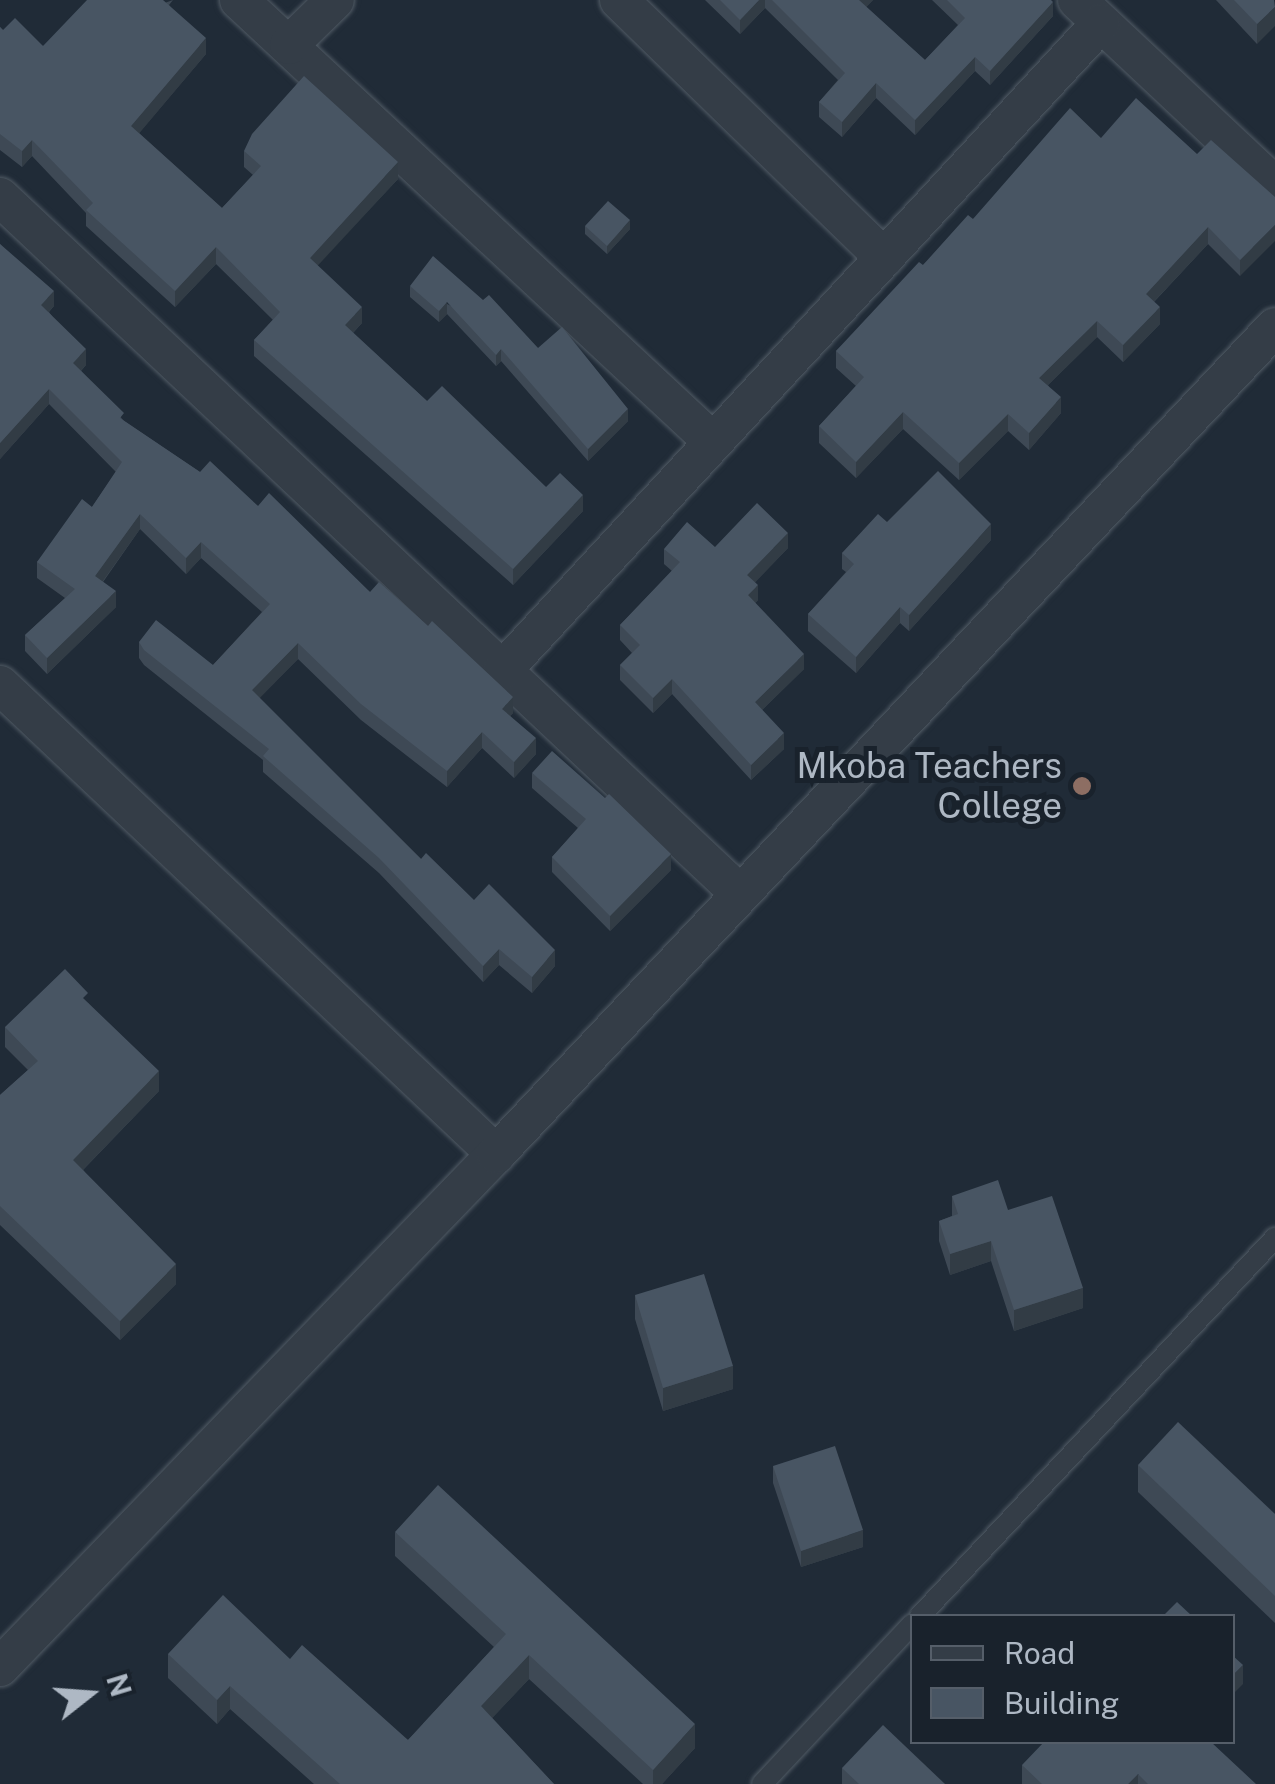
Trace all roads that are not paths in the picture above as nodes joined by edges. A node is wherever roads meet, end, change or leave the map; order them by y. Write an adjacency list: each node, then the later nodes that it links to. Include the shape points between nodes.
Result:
1 (239, 0): 5 (street)
2 (335, 0): 5 (street)
3 (619, 0): 8 (street)
4 (1089, 11): 6 (street); 8 (street)
5 (289, 45): 10 (street)
6 (1275, 186)
7 (0, 197): 11 (street)
8 (884, 258): 10 (street)
9 (1275, 327): 13 (street)
10 (710, 440): 11 (street)
11 (502, 671): 13 (street)
12 (0, 685): 14 (street)
13 (738, 891): 14 (street)
14 (496, 1154): 18 (street)
15 (1275, 1238): 16 (lane)
16 (922, 1614)
17 (910, 1626): 19 (lane)
18 (0, 1667)
19 (762, 1784)

